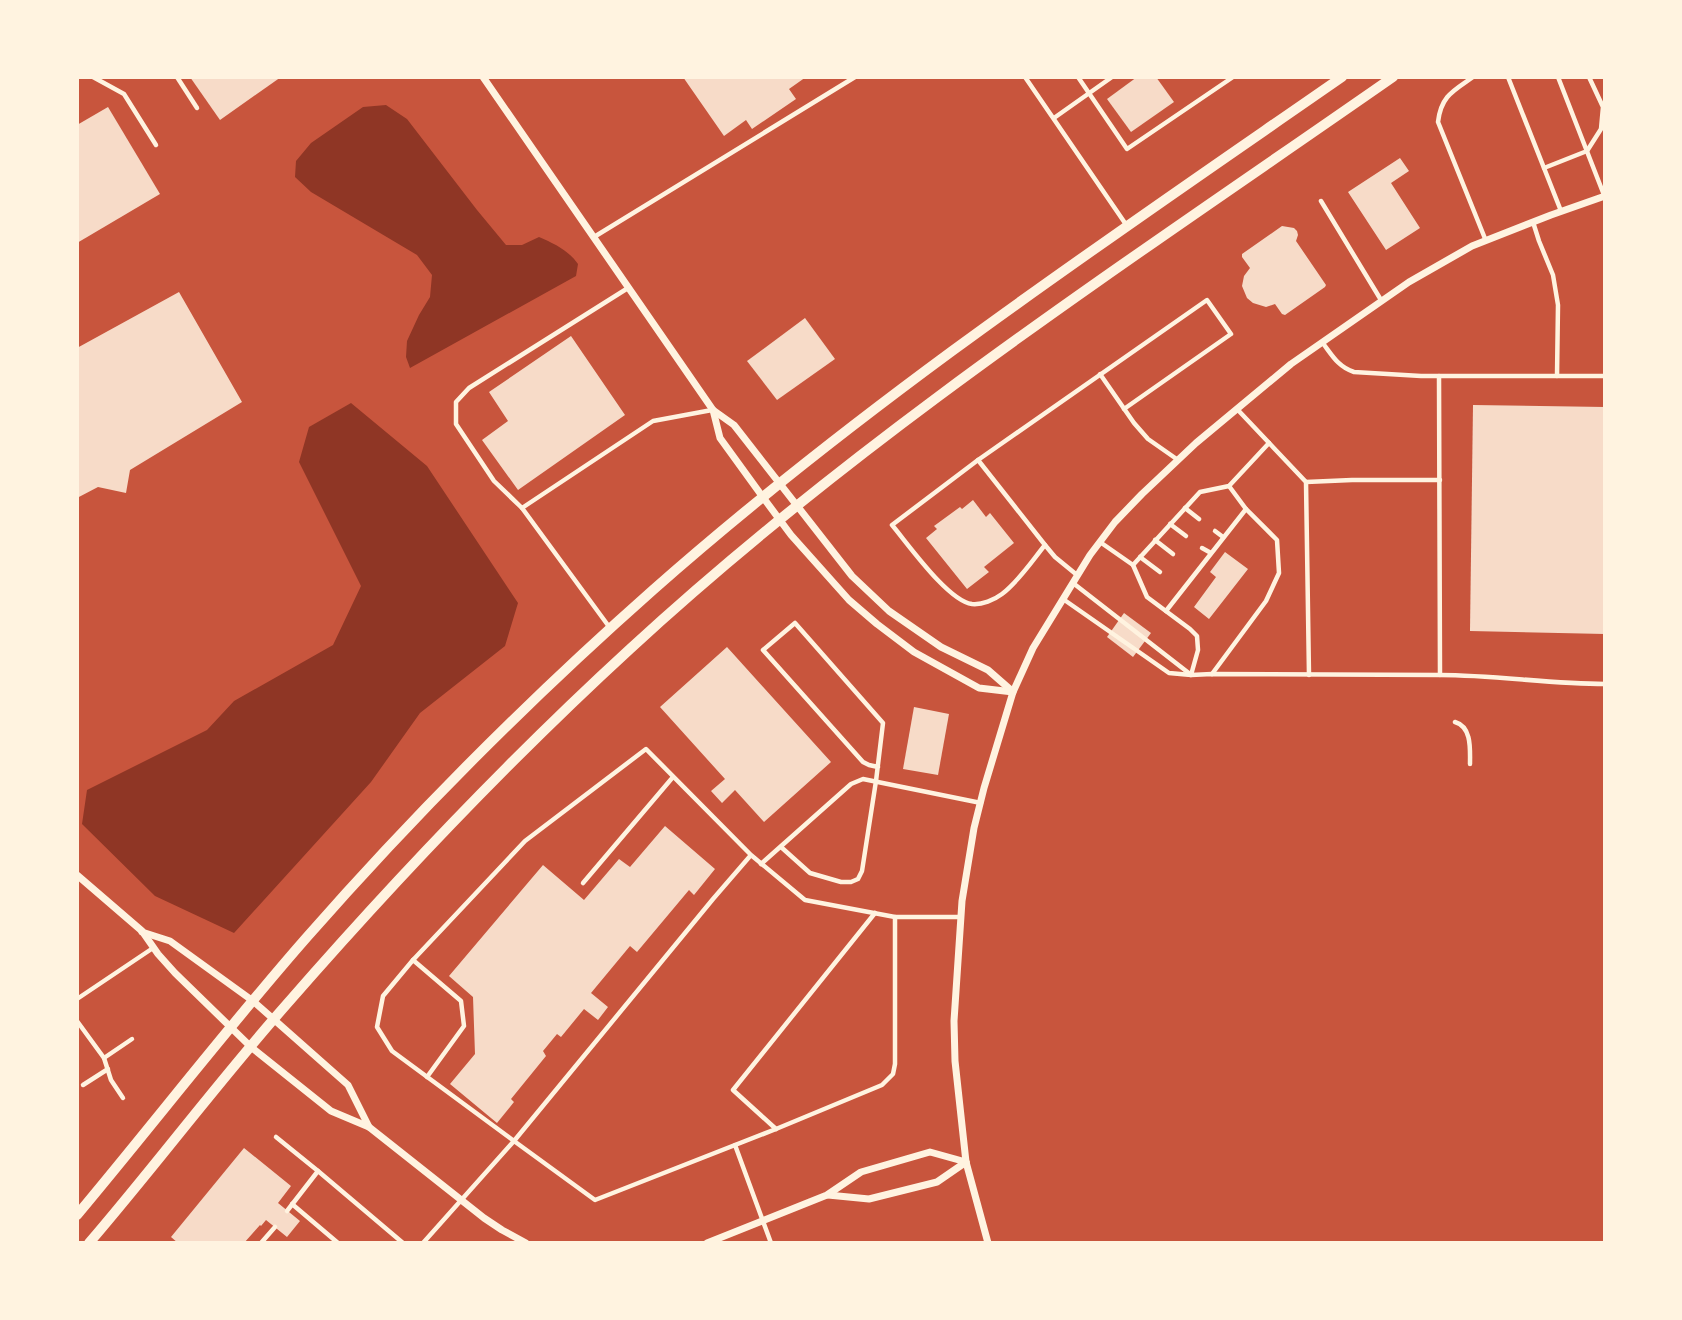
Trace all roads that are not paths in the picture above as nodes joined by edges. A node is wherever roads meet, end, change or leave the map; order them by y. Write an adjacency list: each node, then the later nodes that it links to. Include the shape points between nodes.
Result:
1 (93, 77): 18 (lane, via 124,94)
2 (177, 77): 16 (lane)
3 (483, 77): 26 (street)
4 (855, 77): 26 (lane)
5 (1025, 77): 17 (lane)
6 (1078, 77): 15 (lane)
7 (1112, 77): 15 (lane)
8 (1233, 77): 15 (lane, via 1127,149)
9 (1342, 77): 25 (main road)
10 (1392, 77): 46 (main road, via 986,361)
11 (1473, 77): 27 (lane, via 1440,106 1438,121)
12 (1508, 77): 20 (lane)
13 (1558, 77): 19 (lane)
14 (1589, 77): 19 (lane, via 1603,107 1601,129)
15 (1090, 93): 17 (lane)
16 (197, 108)
17 (1054, 118): 25 (lane)
18 (156, 145)
19 (1587, 151): 20 (lane); 21 (lane)
20 (1544, 168): 23 (lane)
21 (1605, 196): 23 (street)
22 (1321, 201): 29 (lane)
23 (1561, 211): 24 (street)
24 (1533, 222): 27 (street); 33 (lane, via 1553,275 1558,305)
25 (1128, 226): 42 (main road, via 958,346)
26 (594, 237): 28 (street)
27 (1486, 241): 29 (street)
28 (628, 287): 37 (street); 47 (lane, via 469,388 456,402 456,424 494,481)
29 (1381, 300): 30 (street)
30 (1322, 341): 32 (lane, via 1344,369 1354,372); 35 (street)
31 (1100, 374): 36 (lane); 36 (lane, via 1207,300 1231,334); 39 (lane)
32 (1439, 376): 33 (lane); 41 (lane)
33 (1557, 376): 34 (lane)
34 (1605, 376)
35 (1236, 408): 38 (lane); 40 (street)
36 (1124, 409): 40 (lane, via 1148,439)
37 (713, 410): 42 (street, via 734,425); 45 (street, via 720,438); 47 (lane, via 653,421)
38 (1269, 443): 43 (lane); 44 (lane)
39 (978, 460): 58 (lane); 58 (lane, via 892,525 933,576 970,604 1000,596)
40 (1178, 460): 57 (street)
41 (1440, 481): 43 (lane); 76 (lane)
42 (779, 482): 45 (main road); 46 (street)
43 (1306, 482): 75 (lane)
44 (1229, 486): 48 (lane, via 1200,492); 49 (lane)
45 (762, 496): 50 (street); 72 (main road)
46 (796, 505): 50 (main road); 78 (street, via 852,576 890,611 941,647 988,670)
47 (522, 508): 72 (lane)
48 (1185, 508): 51 (lane); 52 (lane)
49 (1245, 509): 55 (lane); 73 (lane, via 1277,540 1279,573 1266,601)
50 (780, 519): 78 (street, via 849,600 914,652 979,688); 98 (main road, via 634,646 514,759)
51 (1199, 519)
52 (1170, 524): 54 (lane); 56 (lane)
53 (1215, 530): 55 (lane)
54 (1186, 536)
55 (1223, 537): 60 (lane)
56 (1155, 540): 61 (lane); 62 (lane)
57 (1100, 542): 63 (lane); 67 (street)
58 (1045, 545): 67 (lane)
59 (1202, 548): 60 (lane)
60 (1211, 553): 65 (lane)
61 (1173, 554)
62 (1140, 557): 63 (lane); 66 (lane)
63 (1133, 565): 71 (lane, via 1147,597)
64 (1189, 565): 65 (lane)
65 (1197, 571): 69 (lane)
66 (1160, 572)
67 (1075, 579): 70 (street); 74 (lane)
68 (1176, 583): 69 (lane)
69 (1183, 588): 71 (lane)
70 (1063, 599): 74 (lane, via 1169,673); 78 (street)
71 (1166, 611): 74 (lane, via 1197,636)
72 (611, 628): 97 (main road, via 414,820)
73 (1212, 674): 74 (lane); 75 (lane)
74 (1191, 675)
75 (1310, 675): 76 (lane)
76 (1440, 675): 77 (lane)
77 (1605, 684)
78 (1013, 692): 84 (street)
79 (1455, 722): 80 (lane, via 1467,732)
80 (1470, 764)
81 (878, 767): 81 (lane, via 883,723 795,623 763,650 863,762); 83 (lane)
82 (673, 777): 86 (lane); 89 (lane); 95 (lane, via 646,749 525,841)
83 (876, 781): 84 (lane); 85 (lane, via 863,779 851,784); 85 (lane, via 858,879 841,882 810,873)
84 (981, 803): 92 (street)
85 (781, 846): 87 (lane)
86 (751, 855): 87 (lane); 111 (lane)
87 (761, 864): 90 (lane, via 805,900)
88 (77, 875): 93 (street)
89 (583, 883)
90 (874, 914): 91 (lane); 109 (lane, via 733,1090)
91 (895, 917): 92 (lane); 109 (lane, via 893,1074 882,1085)
92 (960, 917): 113 (street, via 954,1021)
93 (142, 931): 94 (street); 97 (street, via 170,941)
94 (153, 948): 96 (lane); 100 (street)
95 (413, 960): 105 (lane, via 383,996 377,1027 392,1051); 105 (lane, via 461,1001 464,1026)
96 (77, 999)
97 (253, 1001): 98 (street); 100 (main road)
98 (274, 1019): 102 (main road); 108 (street, via 348,1085)
99 (77, 1021): 103 (lane)
100 (231, 1028): 102 (street); 119 (main road)
101 (132, 1039): 103 (lane)
102 (251, 1047): 108 (street, via 331,1111); 123 (main road)
103 (104, 1058): 104 (lane)
104 (108, 1069): 106 (lane); 107 (lane)
105 (427, 1077): 111 (lane)
106 (83, 1085)
107 (124, 1098)
108 (369, 1127): 116 (street)
109 (776, 1129): 112 (lane)
110 (276, 1137): 114 (lane)
111 (514, 1141): 112 (lane, via 595,1200); 116 (lane)
112 (735, 1145): 120 (lane)
113 (966, 1162): 115 (street, via 937,1182 869,1199); 115 (street, via 930,1152 861,1172); 130 (street)
114 (318, 1171): 117 (lane); 125 (lane)
115 (827, 1195): 120 (street)
116 (461, 1199): 126 (lane); 127 (street)
117 (292, 1204): 118 (lane); 124 (lane)
118 (287, 1211)
119 (77, 1215)
120 (764, 1220): 128 (street); 129 (lane)
121 (275, 1227): 122 (lane)
122 (265, 1242)
123 (89, 1243)
124 (338, 1243)
125 (403, 1243)
126 (423, 1243)
127 (526, 1243)
128 (707, 1243)
129 (771, 1243)
130 (988, 1243)

